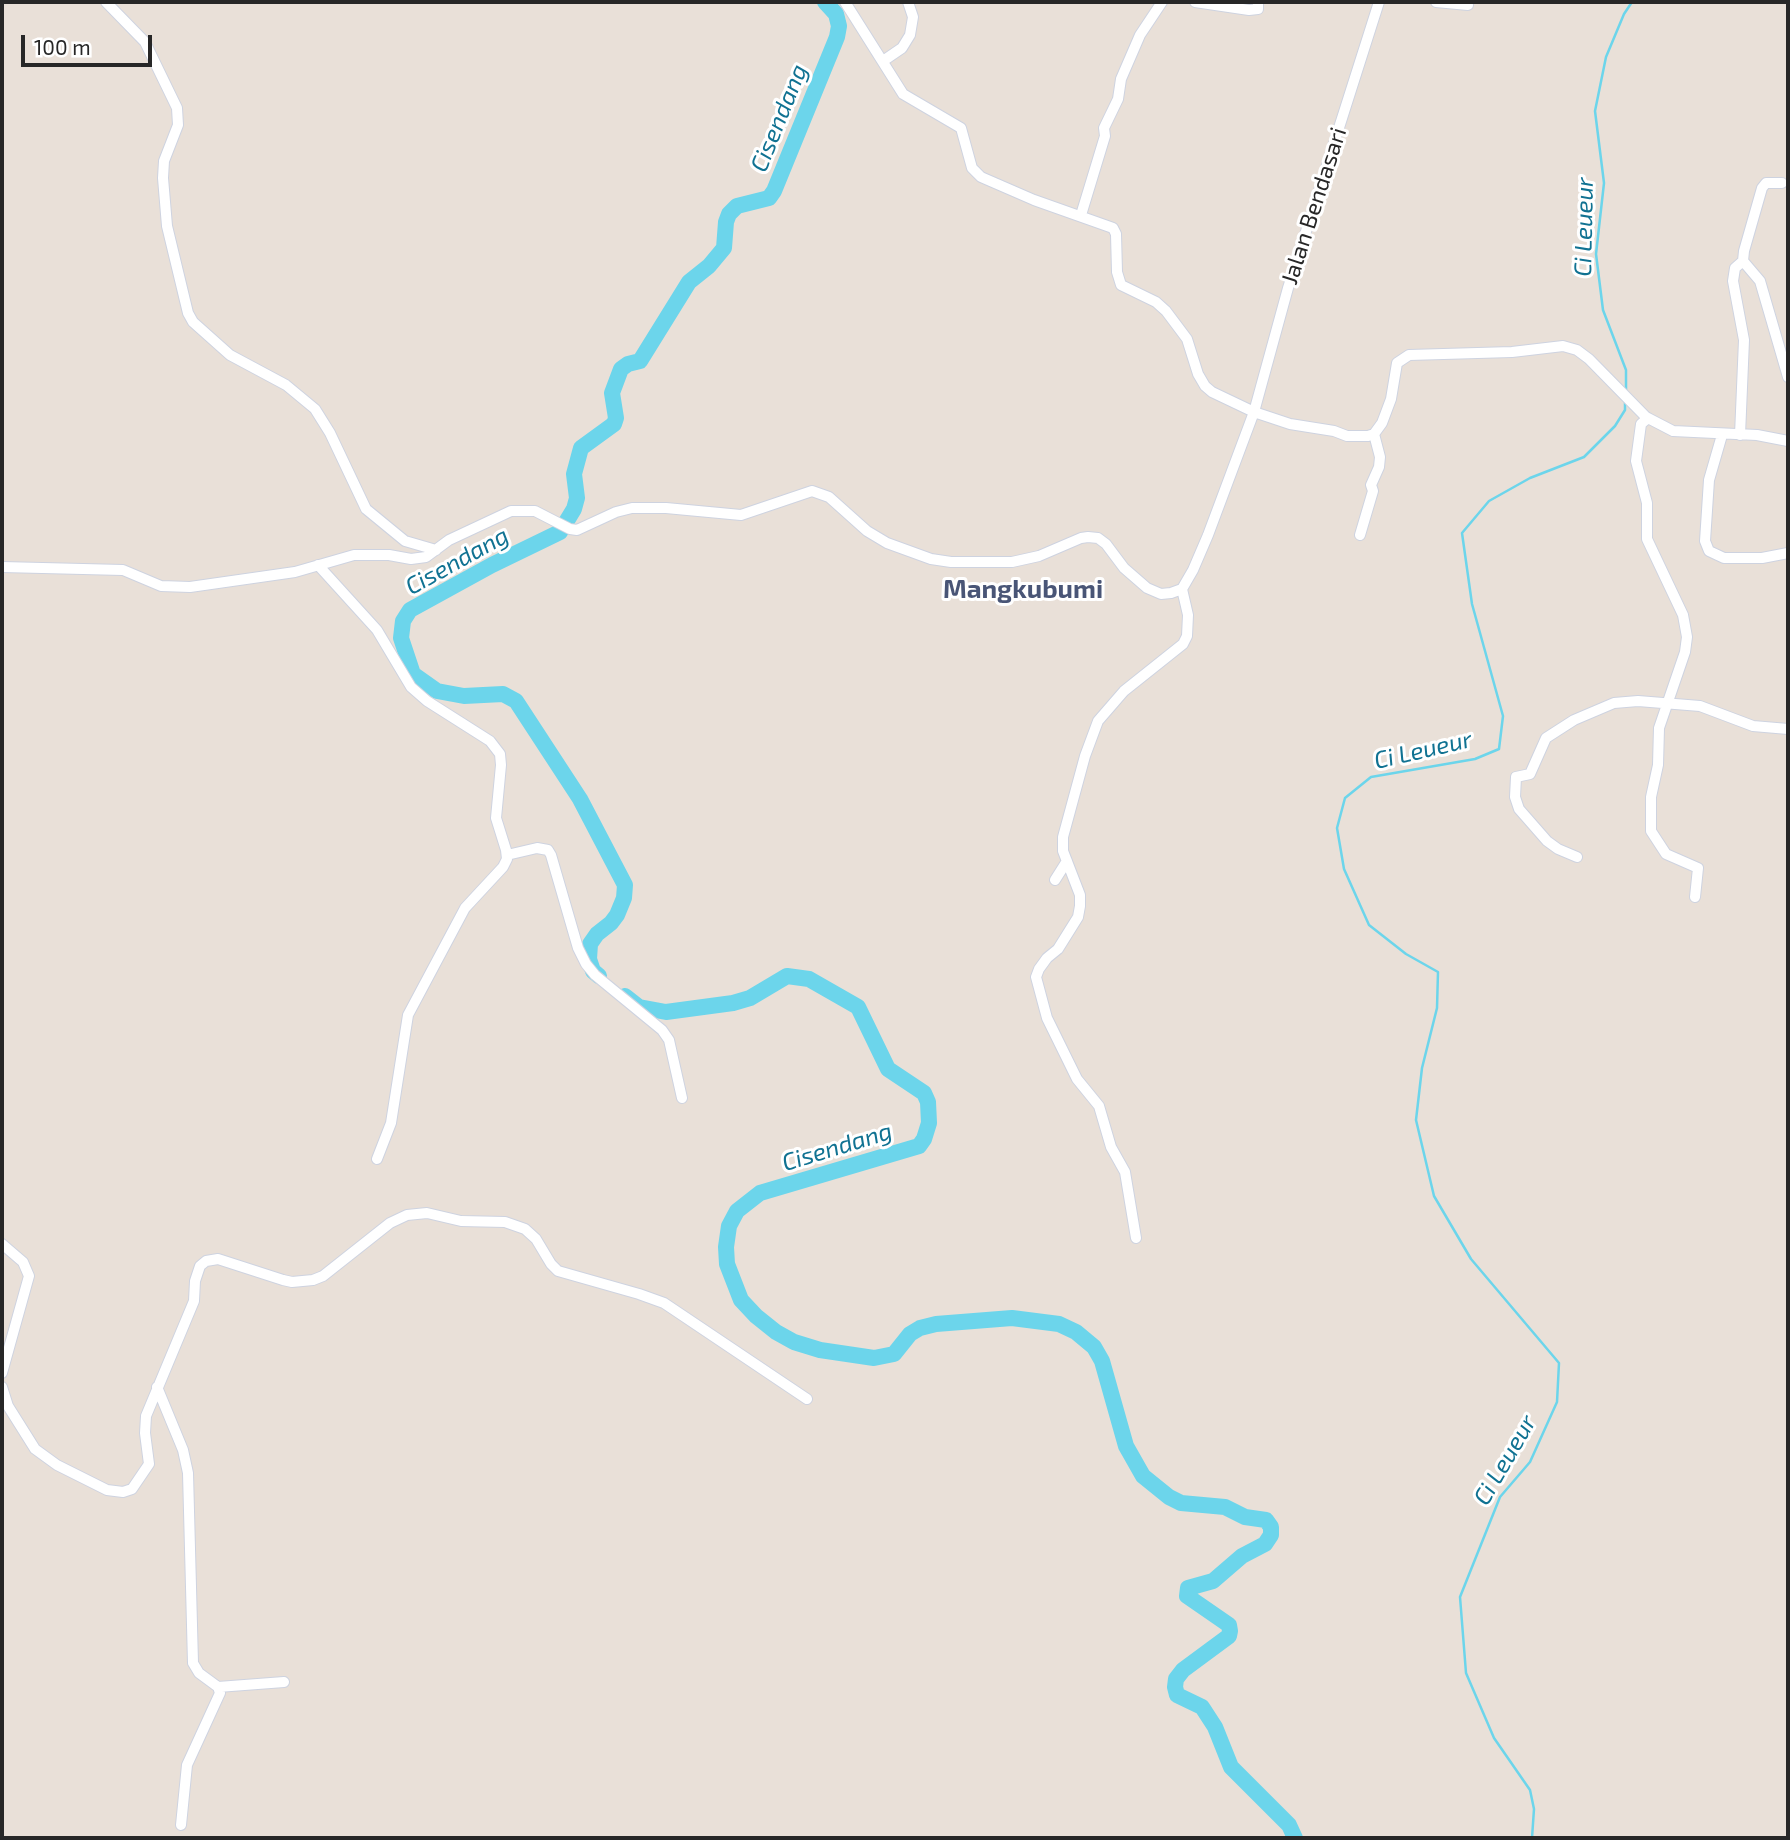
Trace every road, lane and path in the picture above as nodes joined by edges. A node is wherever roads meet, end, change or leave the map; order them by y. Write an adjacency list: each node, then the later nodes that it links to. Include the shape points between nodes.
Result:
1 (106, 2): 22 (street, via 145,42 177,108 178,125 164,161 166,220 193,322 235,359 286,385 315,409 366,509 405,541)
2 (845, 2): 10 (street)
3 (908, 2): 10 (street, via 913,17 911,35)
4 (1163, 2): 12 (street, via 1140,35 1121,79)
5 (1195, 2): 6 (street, via 1249,10 1258,9)
6 (1258, 2)
7 (1379, 2): 15 (street, Jalan Bendasari, via 1288,288)
8 (1436, 2): 9 (street)
9 (1468, 5)
10 (883, 61): 12 (street, via 906,97 960,126 972,168 981,177)
11 (1773, 183): 13 (street, via 1762,188)
12 (1081, 215): 15 (street, via 1115,231 1121,285 1166,311 1187,339 1205,386)
13 (1743, 261): 14 (street, via 1760,281); 19 (street, via 1735,268 1733,281 1744,340)
14 (1788, 377)
15 (1254, 412): 17 (street, via 1348,436); 26 (street, Jalan Bendasari, via 1208,535)
16 (1647, 417): 17 (street, via 1583,354 1563,346 1409,355 1397,363 1391,399); 18 (street, via 1673,431); 27 (street, via 1640,427 1636,461 1647,503 1647,538 1683,615 1687,637)
17 (1374, 434): 21 (street, via 1380,467 1371,485)
18 (1722, 435): 19 (street); 23 (street, via 1709,480 1705,541 1709,551 1724,558)
19 (1740, 435): 20 (street)
20 (1788, 441)
21 (1360, 536)
22 (436, 550): 24 (street, via 419,559 354,555); 26 (street, via 511,511 535,511 570,529 585,528 632,508 741,515 812,491 830,497 887,543 931,559 1012,562 1080,538 1098,538 1147,588 1161,594)
23 (1788, 553)
24 (318, 565): 25 (street, via 190,587 161,586 123,570); 29 (street, via 377,630 411,687 496,747 501,765 496,818)
25 (2, 567)
26 (1182, 589): 31 (street, via 1188,615 1183,644 1124,691 1098,721 1065,823)
27 (1665, 704): 28 (street, via 1700,706 1753,726); 30 (street, via 1619,702 1574,720 1546,738 1530,774 1516,777 1515,797 1520,808 1552,846); 33 (street, via 1651,795 1651,831 1666,854 1698,868)
28 (1788, 729)
29 (507, 855): 34 (street, via 548,850 586,964 662,1030 669,1040); 35 (street, via 503,867 460,916 411,1009 391,1124)
30 (1577, 858)
31 (1066, 861): 32 (street); 36 (street, via 1080,895 1078,917 1039,969 1036,983 1048,1021 1077,1079 1099,1106 1111,1147 1123,1168)
32 (1055, 880)
33 (1695, 897)
34 (682, 1098)
35 (377, 1159)
36 (1136, 1238)
37 (2, 1244): 38 (street, via 23,1262 29,1276)
38 (2, 1373)
39 (2, 1387): 40 (street, via 8,1406 35,1449 57,1465 115,1492 132,1489 149,1464 145,1424)
40 (157, 1387): 41 (street, via 194,1301 197,1271 206,1261 229,1261 292,1282 313,1280 390,1223 427,1213 525,1228 558,1271 664,1303); 43 (street, via 188,1473 193,1663)
41 (807, 1399)
42 (284, 1682): 43 (street)
43 (218, 1687): 44 (street, via 220,1696 187,1765)
44 (181, 1825)

